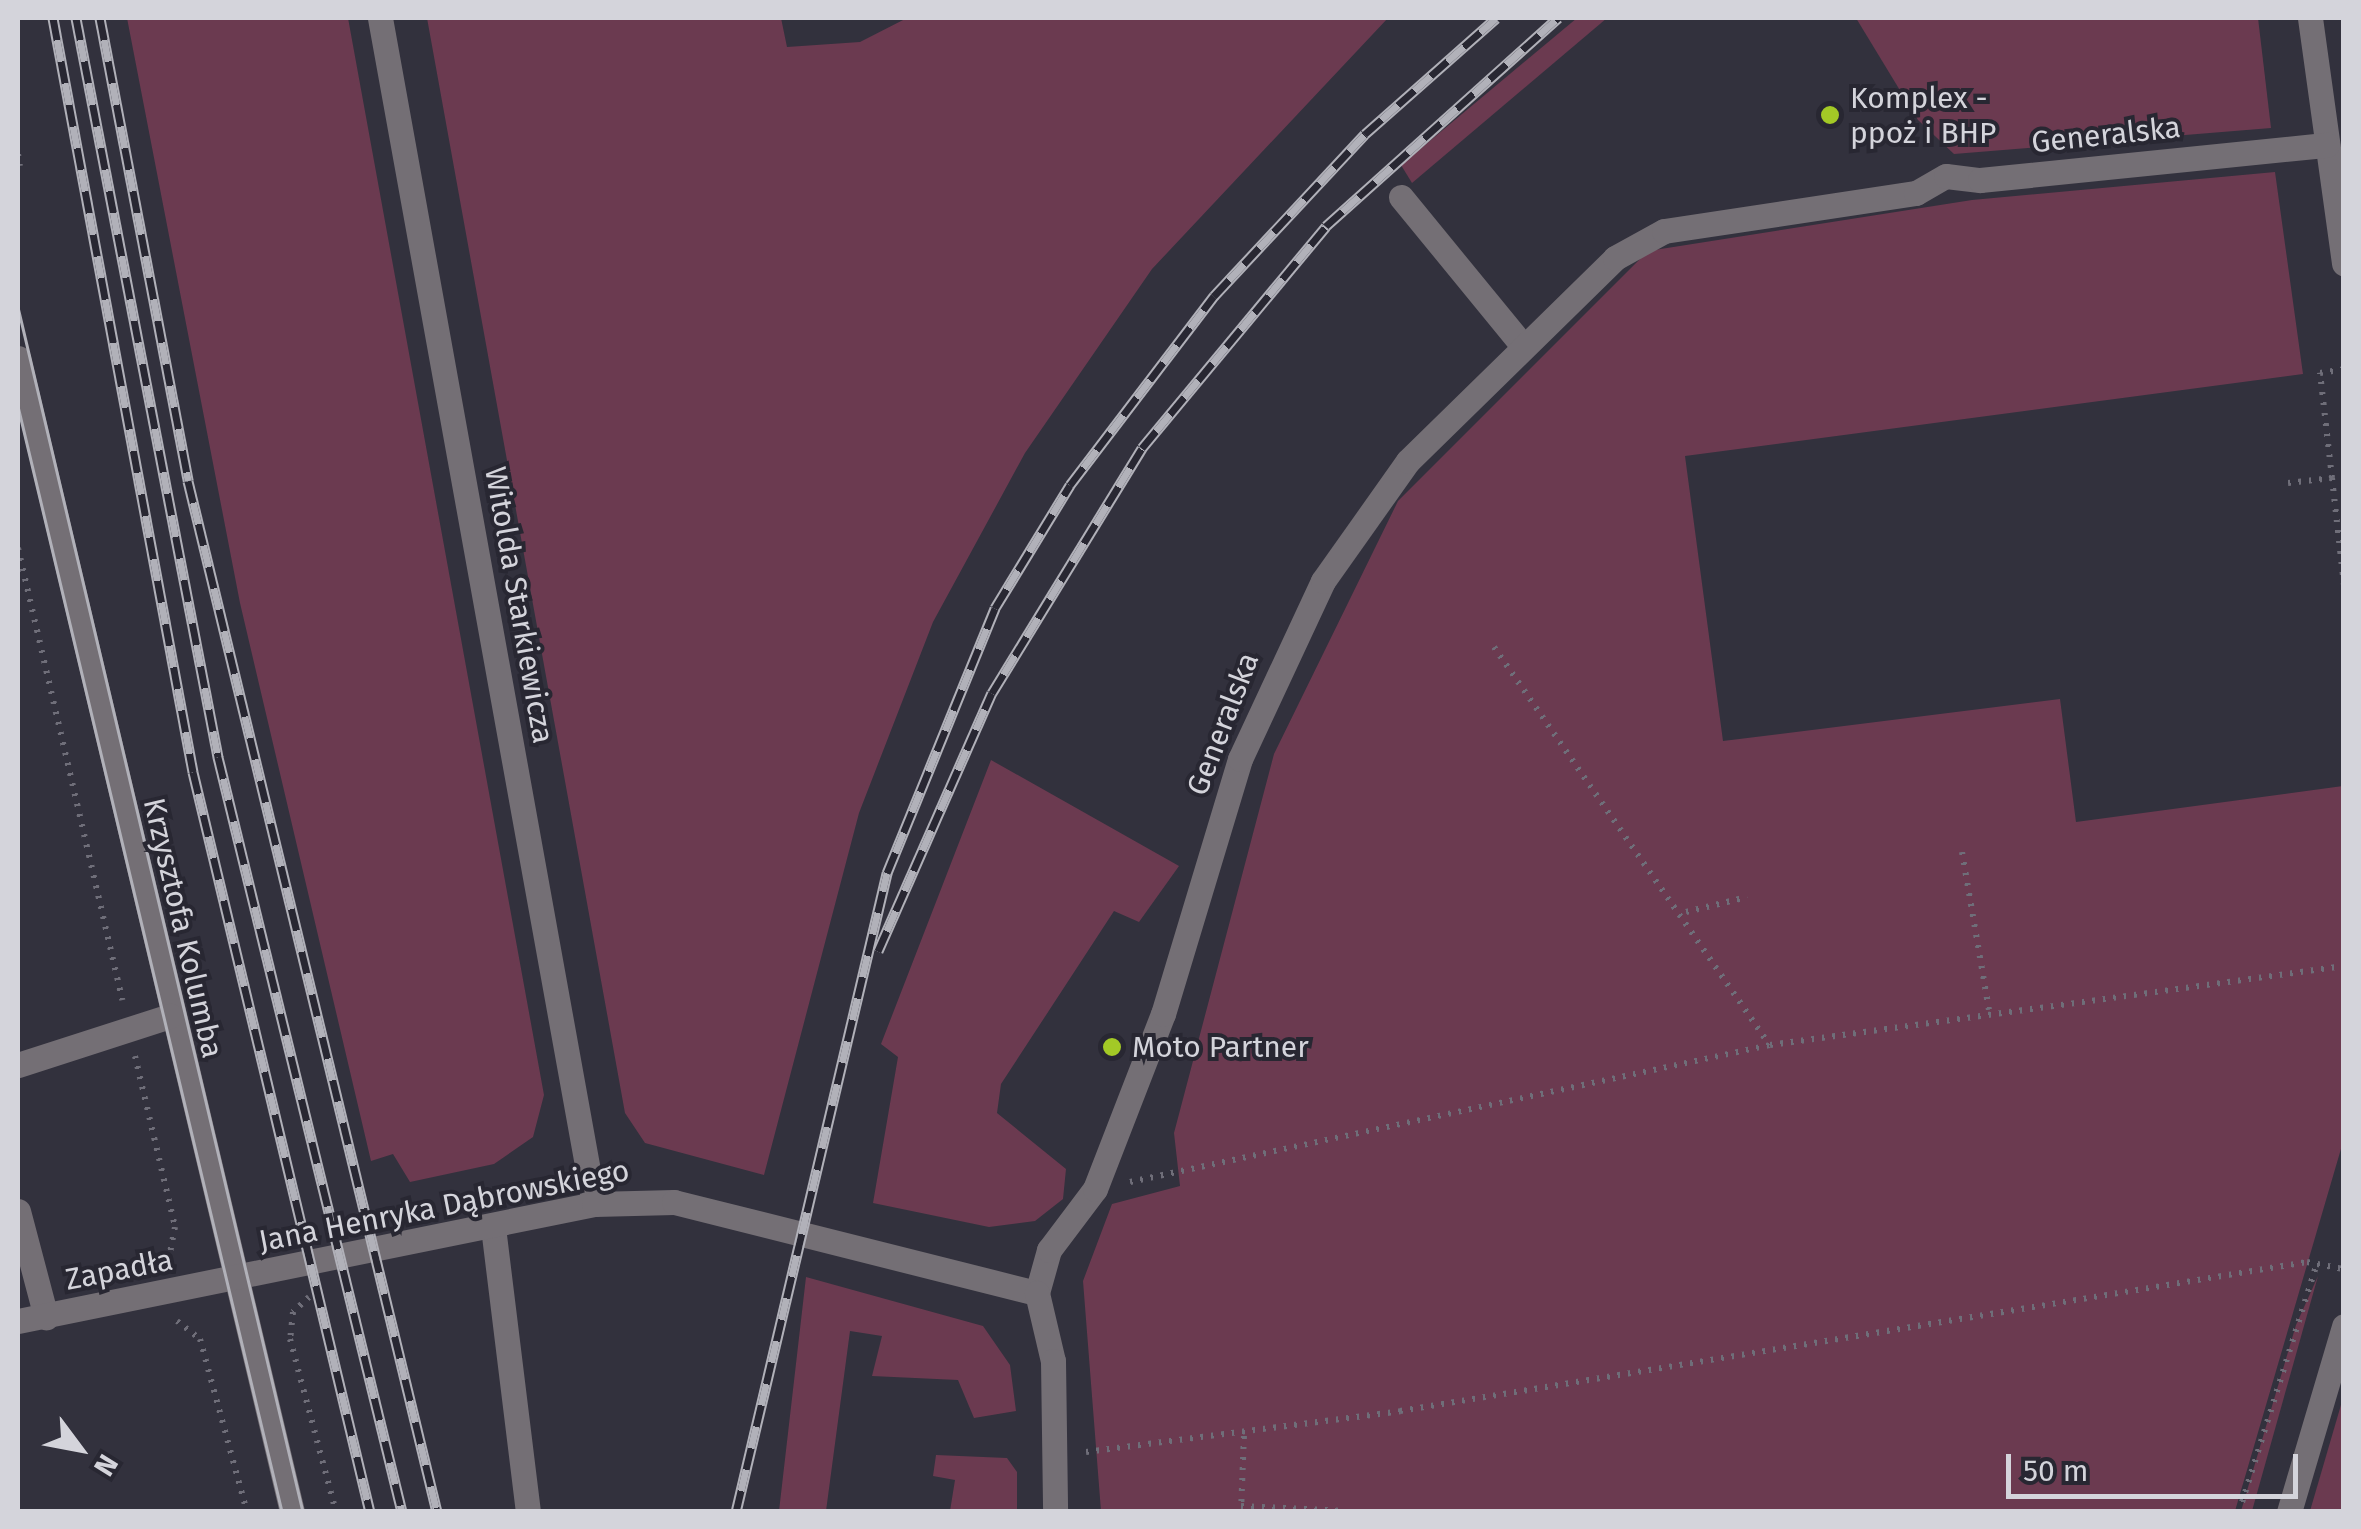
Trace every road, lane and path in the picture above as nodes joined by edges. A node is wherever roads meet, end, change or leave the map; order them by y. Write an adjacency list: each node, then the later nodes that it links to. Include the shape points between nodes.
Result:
1 (380, 18): 26 (street, Witolda Starkiewicza)
2 (2310, 18): 3 (street)
3 (2327, 145): 7 (street); 8 (street, Generalska, via 1980,180 1946,176 1916,194 1664,232 1625,249)
4 (18, 154): 5 (path)
5 (20, 166)
6 (1400, 197): 8 (street)
7 (2344, 264)
8 (1523, 346): 34 (street, Generalska, via 1371,508 1290,644 1240,758 1163,1014 1095,1188 1050,1250)
9 (2344, 369): 11 (path, via 2320,374)
10 (19, 372): 21 (street, Krzysztofa Kolumba)
11 (2332, 478): 12 (path); 14 (path)
12 (2288, 483)
13 (18, 548): 22 (path)
14 (2344, 585)
15 (1494, 647): 18 (path)
16 (1962, 852): 20 (path)
17 (1746, 897): 18 (path)
18 (1686, 912): 23 (path)
19 (2344, 966): 20 (path)
20 (1989, 1010): 23 (path)
21 (170, 1016): 22 (street); 32 (street, Krzysztofa Kolumba)
22 (128, 1025): 24 (street); 31 (path, via 176,1232)
23 (1770, 1046): 25 (path)
24 (18, 1064)
25 (1177, 1172)
26 (594, 1204): 28 (street, Jana Henryka Dąbrowskiego); 34 (street, Jana Henryka Dąbrowskiego, via 674,1202)
27 (18, 1211): 35 (street)
28 (493, 1227): 32 (street, Jana Henryka Dąbrowskiego); 46 (street)
29 (2316, 1266): 30 (path); 39 (path); 48 (path)
30 (2344, 1269)
31 (157, 1270)
32 (232, 1279): 35 (street, Zapadła); 44 (street, Krzysztofa Kolumba)
33 (329, 1292): 45 (path, via 298,1304 290,1332)
34 (1037, 1293): 40 (street, via 1053,1361)
35 (46, 1317): 37 (street, Zapadła)
36 (165, 1320): 43 (path, via 196,1334 210,1362)
37 (18, 1321)
38 (2344, 1326): 49 (street)
39 (1244, 1433): 40 (path); 41 (path)
40 (1055, 1454): 47 (street)
41 (1241, 1509): 42 (path)
42 (1346, 1511)
43 (247, 1512)
44 (292, 1512)
45 (336, 1512)
46 (528, 1512)
47 (1055, 1512)
48 (2239, 1512)
49 (2290, 1512)

